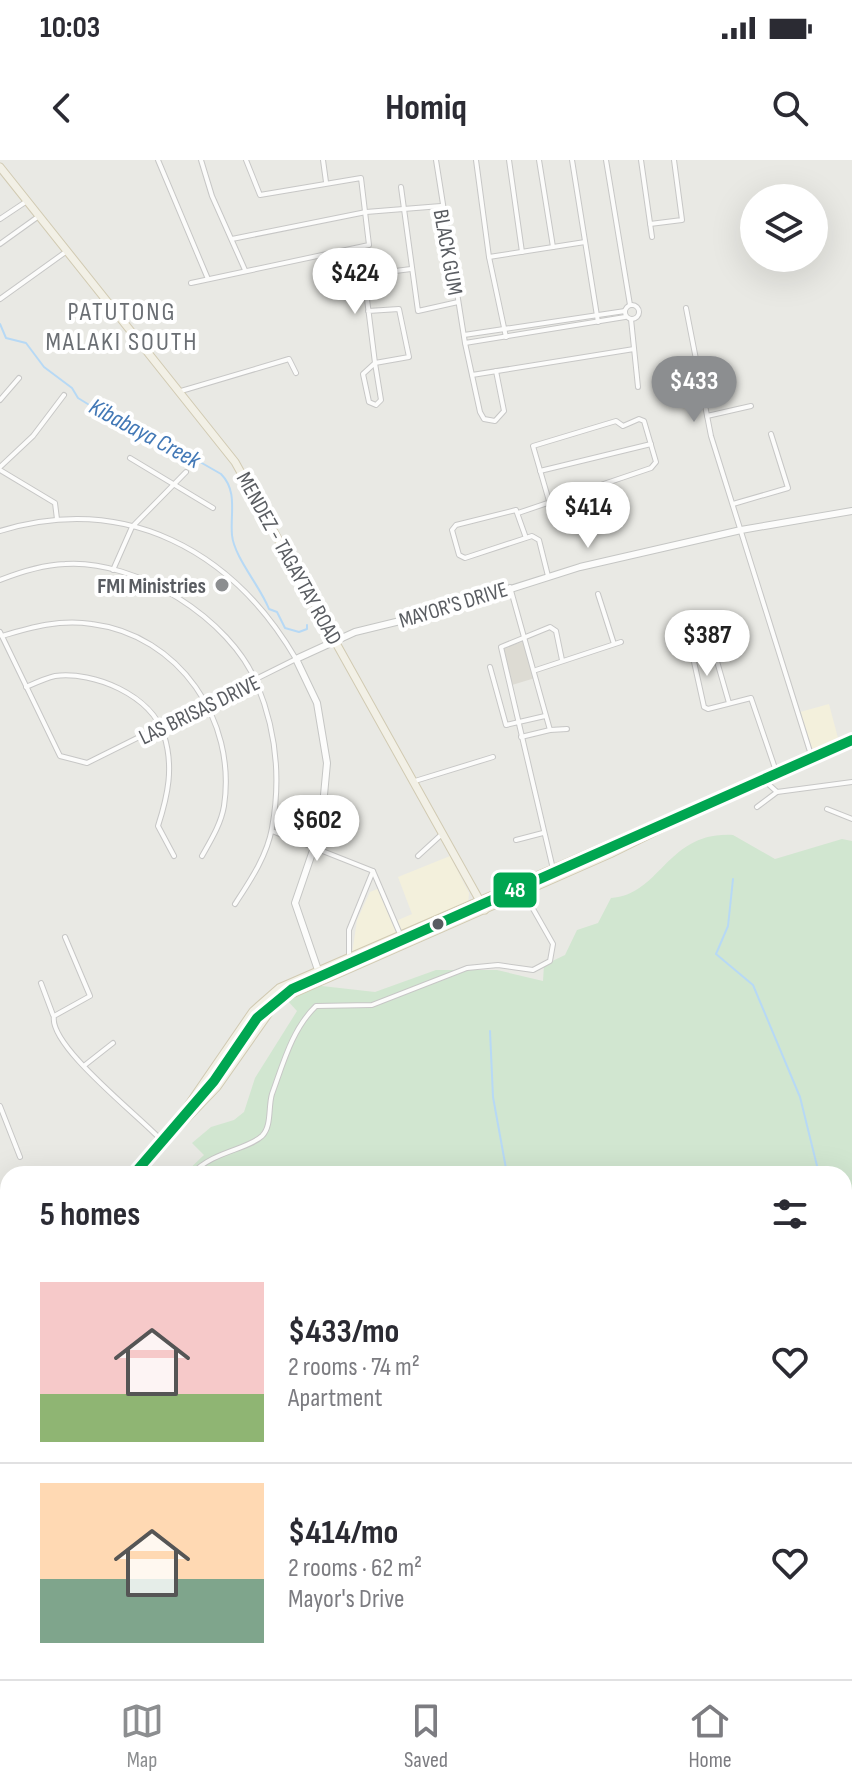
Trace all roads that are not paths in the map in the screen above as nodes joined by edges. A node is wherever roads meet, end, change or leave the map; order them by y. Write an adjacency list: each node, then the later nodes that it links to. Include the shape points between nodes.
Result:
1 (158, 160): 33 (street)
2 (201, 160): 24 (street)
3 (246, 160): 14 (street, via 260,195)
4 (323, 160): 14 (street)
5 (436, 160): 17 (street, BLACK GUM)
6 (476, 160): 30 (street)
7 (509, 160): 29 (street)
8 (539, 160): 27 (street)
9 (572, 160): 25 (street)
10 (606, 160): 37 (street)
11 (641, 160): 22 (street)
12 (674, 160): 22 (street, via 682,220)
13 (0, 167): 16 (main road, MENDEZ - TAGAYTAY ROAD)
14 (326, 182): 18 (street, via 361,178)
15 (401, 187): 19 (street)
16 (27, 201): 20 (main road, MENDEZ - TAGAYTAY ROAD); 21 (street)
17 (441, 206): 19 (street); 36 (street, BLACK GUM)
18 (366, 212): 19 (street); 24 (street); 32 (street, via 369,245)
19 (404, 212): 31 (street)
20 (39, 216): 26 (street); 28 (main road, MENDEZ - TAGAYTAY ROAD)
21 (0, 219)
22 (650, 224): 23 (street)
23 (652, 237)
24 (232, 239): 32 (street)
25 (585, 242): 27 (street); 40 (street)
26 (0, 244)
27 (553, 247): 29 (street)
28 (67, 251): 35 (street); 54 (main road, MENDEZ - TAGAYTAY ROAD)
29 (522, 252): 30 (street)
30 (489, 257): 43 (street)
31 (411, 269): 36 (street, via 418,311); 39 (street, via 364,275)
32 (245, 270): 33 (street)
33 (208, 279): 34 (street)
34 (191, 283)
35 (0, 299)
36 (458, 302): 44 (street, BLACK GUM)
37 (630, 305): 41 (street); 41 (street, via 639,311 637,316)
38 (686, 308): 58 (street)
39 (368, 311): 48 (street); 48 (street, via 399,309 409,357)
40 (597, 315): 41 (street); 42 (street); 43 (street)
41 (627, 315): 42 (street); 47 (street)
42 (598, 322): 45 (street)
43 (505, 329): 44 (street); 45 (street)
44 (464, 335): 46 (street, BLACK GUM)
45 (506, 337): 46 (street)
46 (465, 343): 51 (street, BLACK GUM)
47 (634, 349): 49 (street); 53 (street)
48 (375, 363): 48 (street, via 381,400 376,405 369,402 362,381)
49 (496, 371): 51 (street); 51 (street, BLACK GUM, via 504,411 495,421 480,412)
50 (296, 373): 54 (street, via 289,359)
51 (472, 375)
52 (19, 378): 56 (street)
53 (638, 387)
54 (178, 392): 82 (main road, MENDEZ - TAGAYTAY ROAD, via 249,484)
55 (64, 395): 62 (street)
56 (0, 400)
57 (751, 406): 58 (street)
58 (707, 416): 67 (street)
59 (771, 434): 67 (street, via 788,488)
60 (651, 444): 63 (street); 63 (street, via 644,421 623,426 616,421 533,446); 66 (street, via 656,462 651,468)
61 (130, 458): 65 (street)
62 (0, 468): 71 (street, via 55,503)
63 (540, 471): 66 (street)
64 (186, 472): 65 (street)
65 (173, 484): 68 (street); 72 (street)
66 (549, 501): 70 (street)
67 (733, 504): 73 (street)
68 (213, 508)
69 (852, 511): 73 (street, MAYOR'S DRIVE)
70 (518, 513): 75 (street); 75 (street, via 456,525 452,530 459,555 465,558)
71 (57, 519): 72 (street); 74 (street)
72 (132, 527): 76 (street); 86 (street, via 178,542 232,577 267,614)
73 (741, 530): 77 (street, MAYOR'S DRIVE); 102 (street)
74 (0, 531)
75 (526, 538): 77 (street, via 539,540)
76 (113, 570): 78 (street, via 66,564); 90 (street, via 173,594 202,615 225,636)
77 (548, 576): 79 (street, MAYOR'S DRIVE)
78 (0, 580)
79 (510, 587): 82 (street, MAYOR'S DRIVE); 83 (street)
80 (598, 594): 85 (street)
81 (1, 634): 91 (street); 93 (street, via 58,622 117,630 169,655)
82 (336, 639): 86 (street, LAS BRISAS DRIVE); 105 (main road, MENDEZ - TAGAYTAY ROAD)
83 (525, 639): 87 (street, via 554,628); 89 (street); 95 (street, via 501,647)
84 (621, 642): 85 (street)
85 (614, 644): 87 (street)
86 (296, 659): 90 (street, LAS BRISAS DRIVE); 116 (street, via 317,703 326,753 327,794)
87 (562, 660): 89 (street)
88 (490, 667): 95 (street, via 506,725)
89 (535, 671): 94 (street)
90 (257, 682): 93 (street, LAS BRISAS DRIVE); 112 (street, via 276,761)
91 (26, 687): 96 (street, via 54,676 102,681 128,694); 96 (street, LAS BRISAS DRIVE, via 60,756 87,763)
92 (729, 703): 92 (street, via 704,707 691,648 712,644); 103 (street, via 753,700)
93 (208, 704): 96 (street, LAS BRISAS DRIVE); 118 (street, via 222,756 224,805)
94 (545, 716): 95 (street); 98 (street)
95 (519, 722): 99 (street)
96 (161, 728): 117 (street, via 169,790 158,826)
97 (567, 729): 98 (street)
98 (550, 730): 99 (street)
99 (521, 737): 113 (street)
100 (852, 740): 102 (main road)
101 (493, 757): 105 (street)
102 (812, 758): 103 (main road)
103 (777, 774): 104 (main road)
104 (764, 780): 107 (street); 108 (main road)
105 (413, 782): 114 (main road, MENDEZ - TAGAYTAY ROAD)
106 (852, 782): 107 (street)
107 (777, 792): 109 (street)
108 (710, 804): 120 (main road); 123 (main road); 136 (main road, bridge, via 299,985 261,1014)
109 (757, 807)
110 (827, 809): 111 (street)
111 (852, 819)
112 (272, 831): 116 (street); 125 (street, via 257,870)
113 (543, 833): 115 (street); 120 (street)
114 (442, 834): 119 (street); 124 (main road, MENDEZ - TAGAYTAY ROAD)
115 (516, 840)
116 (315, 848): 121 (street); 130 (street, via 295,903)
117 (174, 856)
118 (202, 856)
119 (418, 856)
120 (553, 869): 122 (main road)
121 (373, 871): 127 (street); 129 (street, via 349,930)
122 (520, 884): 123 (street); 124 (main road)
123 (524, 892): 126 (main road); 139 (street, via 553,944 550,961 533,970 467,968 372,1005 316,1006 298,1028 261,1137)
124 (480, 901): 126 (main road, MENDEZ - TAGAYTAY ROAD); 127 (main road)
125 (235, 904)
126 (485, 910): 136 (main road, via 285,998 261,1020 208,1098)
127 (401, 935): 129 (main road)
128 (65, 937): 132 (street, via 90,996)
129 (349, 957): 130 (main road)
130 (318, 970): 136 (main road, via 279,988 253,1011)
131 (41, 983): 132 (street)
132 (54, 1016): 134 (street, via 54,1029)
133 (113, 1043): 134 (street)
134 (85, 1065): 136 (street)
135 (0, 1106): 137 (street)
136 (163, 1142): 138 (main road)
137 (20, 1157)
138 (141, 1166)
139 (202, 1166)

